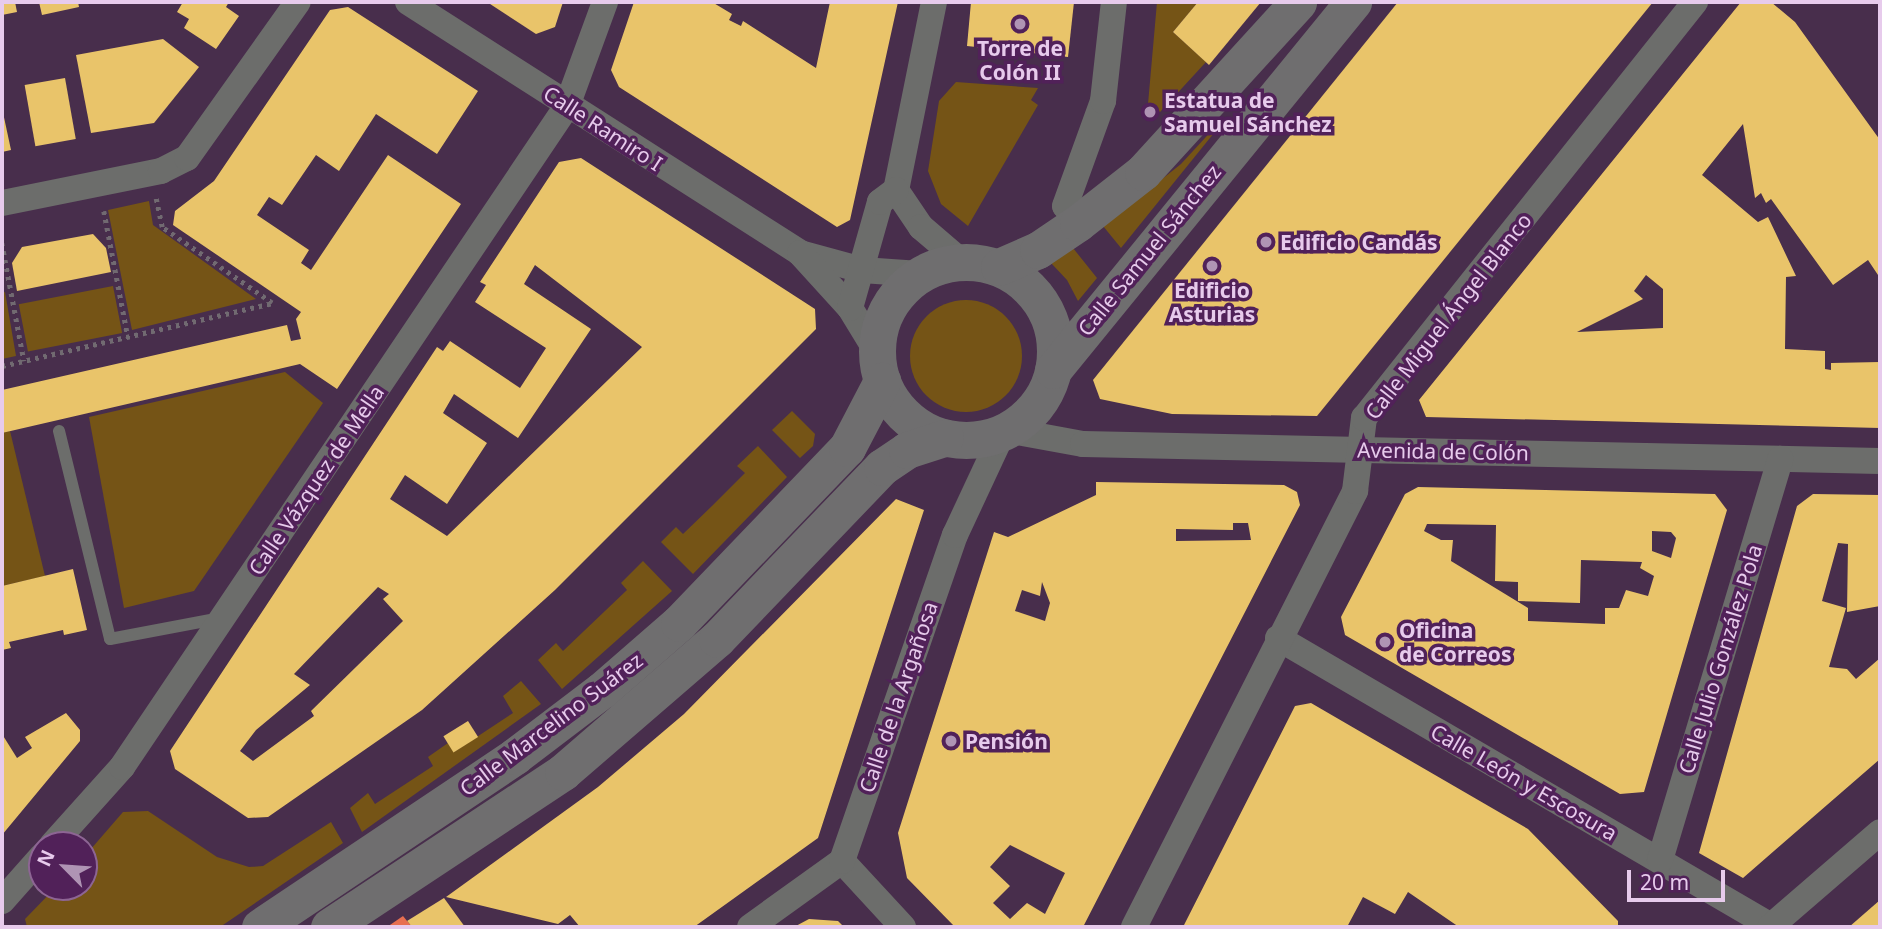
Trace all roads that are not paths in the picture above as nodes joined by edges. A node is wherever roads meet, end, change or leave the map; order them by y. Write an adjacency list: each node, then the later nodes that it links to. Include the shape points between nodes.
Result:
1 (298, 2): 11 (street, via 199,145 174,166)
2 (408, 2): 9 (street, Calle Ramiro I)
3 (605, 2): 9 (street, Calle Vázquez de Mella)
4 (934, 2): 10 (street)
5 (1114, 2): 12 (street, via 1103,101 1065,206)
6 (1298, 2): 12 (main road, via 1162,152)
7 (1353, 2): 20 (main road, Calle Samuel Sánchez)
8 (1695, 2): 24 (street, Calle Miguel Ángel Blanco, via 1364,418)
9 (567, 106): 13 (street, Calle Ramiro I); 27 (street, Calle Vázquez de Mella)
10 (896, 190): 14 (street, via 921,227); 16 (street, via 880,202)
11 (2, 203)
12 (1078, 223): 15 (main road, via 1038,250)
13 (800, 253): 16 (street, Calle Ramiro I); 18 (street, Calle Ramiro I)
14 (962, 262): 15 (main road); 17 (main road)
15 (999, 267): 20 (main road, via 1026,284 1045,309 1055,338)
16 (862, 270): 17 (street, Calle Ramiro I); 18 (street)
17 (920, 274): 19 (main road, via 897,294 882,321)
18 (850, 309): 19 (street, Calle Ramiro I)
19 (880, 366): 23 (main road, via 904,413 918,426); 35 (main road, Calle Marcelino Suárez, via 847,448 679,623 602,690 515,756)
20 (1053, 370): 22 (main road, via 1044,394 1028,415)
21 (59, 431): 27 (lane, via 110,639)
22 (1005, 431): 23 (main road, via 975,440); 24 (street, Avenida de Colón, via 1070,443); 32 (street, Calle de la Argañosa, via 955,535)
23 (945, 438): 36 (main road, Calle Marcelino Suárez, via 907,450 882,467 717,639 563,772)
24 (1361, 450): 25 (street, Avenida de Colón); 28 (street, Calle Miguel Ángel Blanco, via 1355,491)
25 (1780, 459): 26 (street, Avenida de Colón); 31 (street, Calle Julio González Pola)
26 (1880, 461)
27 (225, 617): 29 (street, Calle Vázquez de Mella, via 122,767)
28 (1278, 638): 31 (street, Calle León y Escosura); 39 (street, Calle Miguel Ángel Blanco)
29 (65, 831)
30 (1880, 832): 40 (street)
31 (1660, 860): 40 (street, Calle León y Escosura)
32 (842, 861): 37 (street); 38 (street)
33 (28, 872): 34 (street)
34 (2, 901)
35 (260, 927)
36 (330, 927)
37 (750, 927)
38 (903, 927)
39 (1134, 927)
40 (1771, 927)

